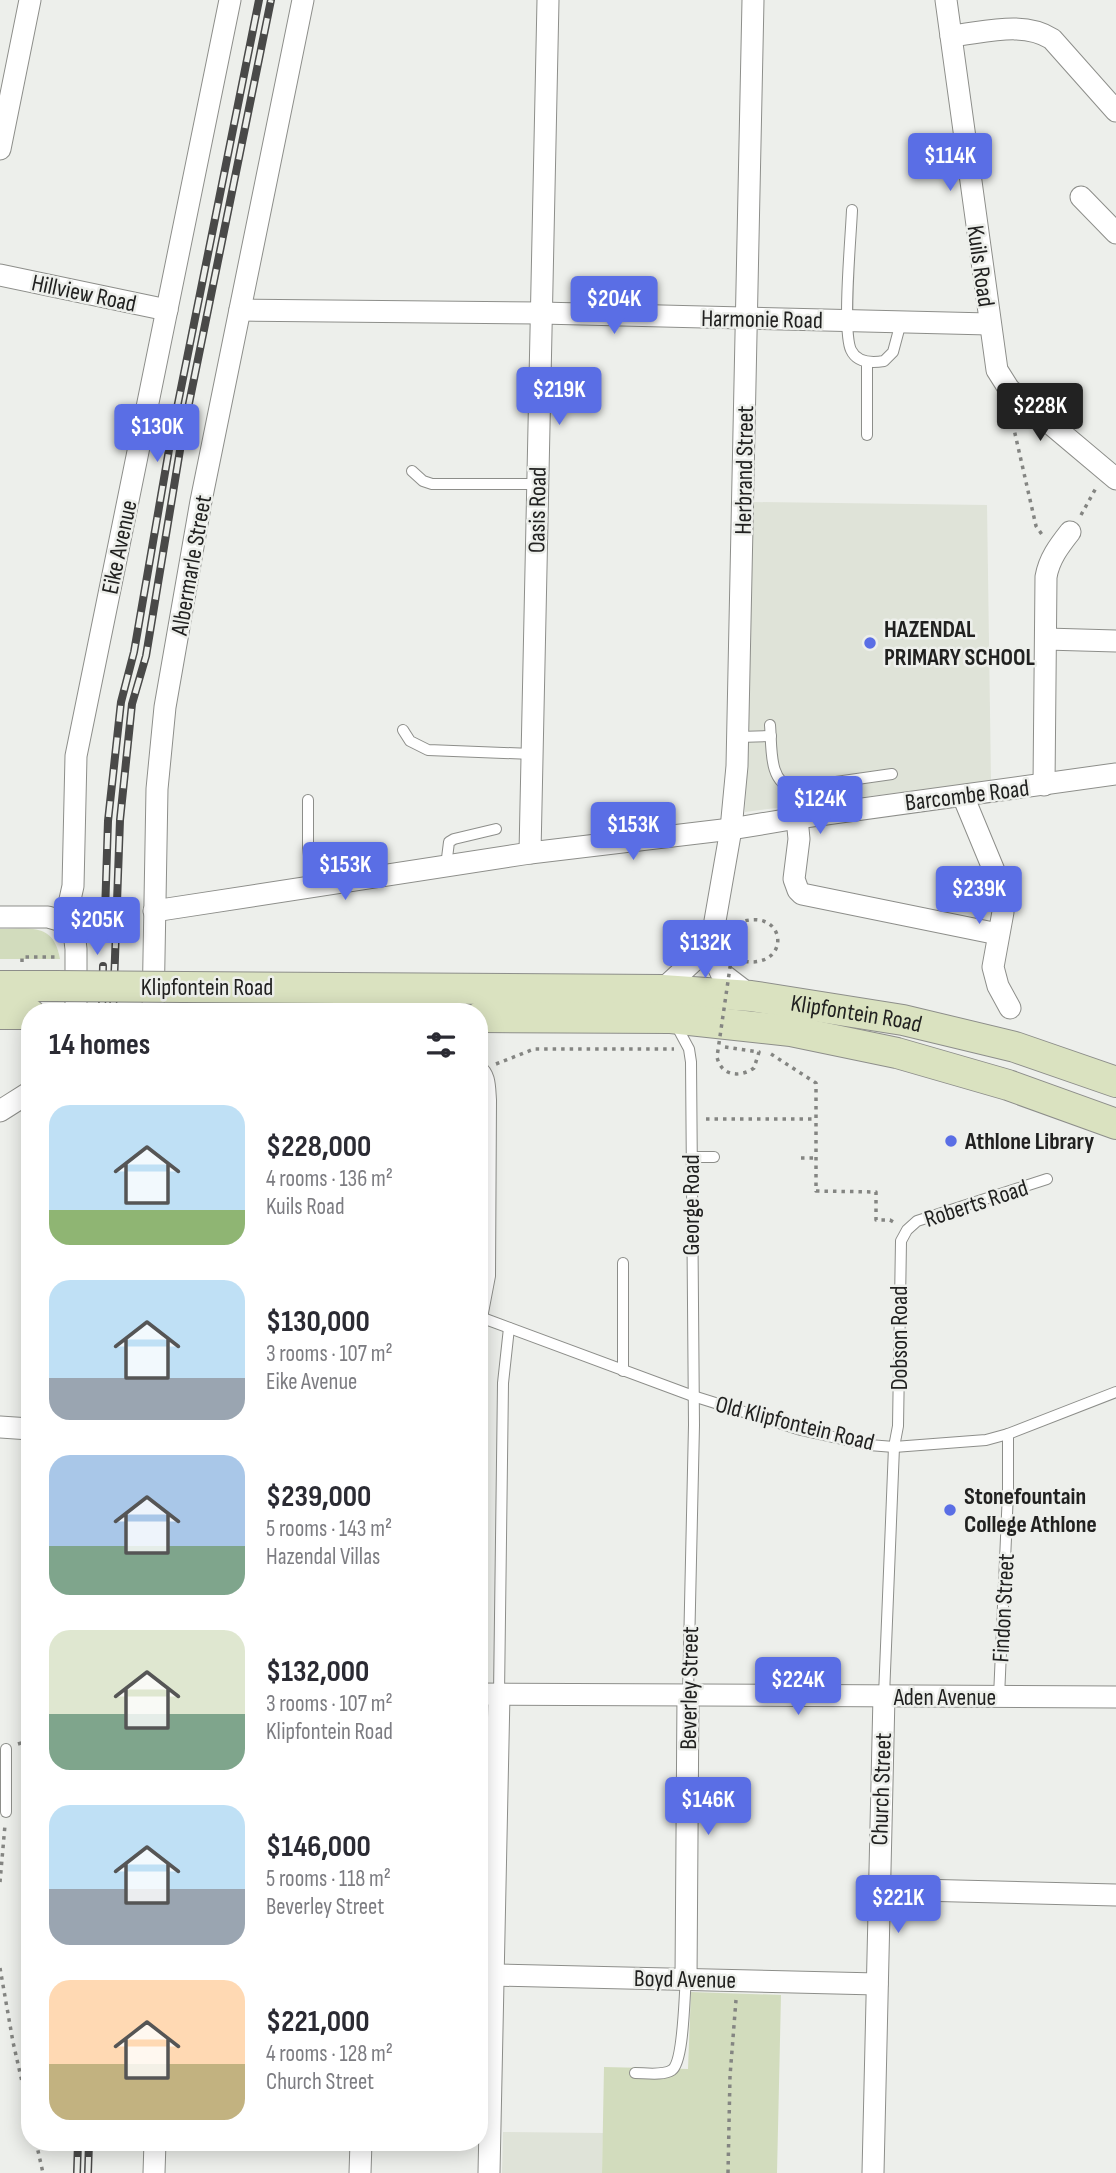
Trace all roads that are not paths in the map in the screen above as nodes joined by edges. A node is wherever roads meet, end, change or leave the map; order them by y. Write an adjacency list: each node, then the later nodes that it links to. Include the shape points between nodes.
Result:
1 (30, 0): 9 (street)
2 (230, 0): 14 (street, Eike Avenue)
3 (303, 0): 15 (street, Albermarle Street)
4 (548, 0): 16 (street, Oasis Road)
5 (753, 0): 17 (street, Herbrand Street)
6 (946, 0): 7 (street, Kuils Road)
7 (951, 36): 8 (street, via 1024,28 1040,31); 20 (street, Kuils Road)
8 (1116, 111)
9 (0, 149)
10 (1081, 197): 12 (street)
11 (852, 210): 18 (lane)
12 (1113, 224)
13 (0, 275): 14 (street, Hillview Road)
14 (167, 310): 45 (street, Eike Avenue, via 76,756 73,886)
15 (240, 310): 16 (street, Harmonie Road); 43 (street, Albermarle Street, via 162,729)
16 (541, 313): 17 (street, Harmonie Road); 25 (street, Oasis Road)
17 (748, 318): 18 (street, Harmonie Road); 30 (street, Herbrand Street)
18 (848, 321): 19 (street, Harmonie Road); 21 (lane, via 852,352)
19 (901, 322): 20 (street, Harmonie Road); 21 (lane, via 890,358)
20 (989, 324): 24 (street, Kuils Road, via 995,362 1004,382)
21 (867, 362): 22 (lane)
22 (867, 435)
23 (412, 471): 25 (lane, via 432,484)
24 (1110, 474)
25 (537, 484): 31 (street, Oasis Road)
26 (1070, 532): 27 (street, via 1048,566)
27 (1046, 639): 28 (street); 34 (street)
28 (1116, 641)
29 (403, 730): 31 (lane, via 410,741 428,750)
30 (738, 737): 32 (lane, via 771,730 776,775 785,787); 39 (street, Herbrand Street)
31 (532, 754): 40 (street, Oasis Road)
32 (892, 774)
33 (1116, 774): 34 (street, Barcombe Road)
34 (1044, 785): 35 (street, Barcombe Road)
35 (963, 796): 37 (street, Barcombe Road); 46 (street, via 1002,890)
36 (308, 800): 42 (lane)
37 (797, 818): 39 (street, Barcombe Road); 46 (street, via 795,883 802,894)
38 (496, 829): 41 (lane, via 449,842)
39 (731, 829): 40 (street, Barcombe Road); 47 (street, Herbrand Street)
40 (530, 853): 41 (street, Barcombe Road)
41 (446, 866): 42 (street, Barcombe Road)
42 (313, 886): 43 (street, Barcombe Road)
43 (153, 911): 52 (street, Albermarle Street)
44 (0, 917): 45 (street, via 48,917)
45 (65, 922): 51 (street, via 74,932)
46 (998, 934): 53 (street, via 994,975)
47 (712, 938): 49 (street); 50 (street, Herbrand Street, via 721,973)
48 (0, 986): 49 (main road, Klipfontein Road, bridge)
49 (662, 990): 50 (main road, Klipfontein Road)
50 (751, 996): 59 (main road, Klipfontein Road, via 903,1020 1015,1047)
51 (76, 1003)
52 (153, 1003)
53 (1010, 1008)
54 (0, 1014): 55 (main road)
55 (21, 1014)
56 (488, 1017): 57 (main road, Klipfontein Road)
57 (671, 1018): 63 (main road, Klipfontein Road, via 791,1031 897,1053 1008,1085); 64 (lane, George Road, via 689,1049)
58 (489, 1079): 61 (lane)
59 (1116, 1082)
60 (21, 1098): 62 (street)
61 (488, 1101)
62 (0, 1111)
63 (1116, 1124)
64 (691, 1157): 65 (lane); 76 (lane, George Road)
65 (714, 1157)
66 (1047, 1179): 68 (lane, Roberts Road, via 917,1222)
67 (488, 1227): 70 (lane)
68 (907, 1230): 80 (lane, Dobson Road, via 899,1247)
69 (623, 1264): 74 (lane)
70 (490, 1266): 71 (lane)
71 (488, 1278)
72 (488, 1320): 73 (lane, Old Klipfontein Road)
73 (509, 1328): 74 (lane, Old Klipfontein Road); 81 (lane, via 502,1383)
74 (623, 1371): 76 (lane, Old Klipfontein Road)
75 (1116, 1392): 79 (lane, Old Klipfontein Road)
76 (692, 1396): 80 (lane, Old Klipfontein Road, via 840,1440); 82 (lane, Beverley Street)
77 (0, 1427): 78 (street)
78 (21, 1428)
79 (1008, 1434): 80 (lane, Old Klipfontein Road, via 965,1443); 84 (lane, Findon Street)
80 (894, 1447): 83 (lane, Church Street)
81 (489, 1694): 82 (street, Aden Avenue); 91 (street)
82 (688, 1695): 83 (street, Aden Avenue); 92 (street, Beverley Street)
83 (884, 1696): 84 (street, Aden Avenue); 89 (street, Church Street)
84 (999, 1697): 85 (street, Aden Avenue)
85 (1116, 1697)
86 (6, 1749): 87 (lane)
87 (3, 1783): 88 (lane)
88 (6, 1812)
89 (878, 1889): 90 (street); 93 (street, Church Street)
90 (1116, 1895)
91 (494, 1975): 92 (street, Boyd Avenue); 99 (street)
92 (686, 1979): 93 (street, Boyd Avenue); 94 (lane, via 675,2067 670,2072)
93 (877, 1984): 100 (street, Church Street)
94 (635, 2073)
95 (155, 2151): 97 (street)
96 (361, 2151): 98 (street)
97 (154, 2173)
98 (360, 2173)
99 (489, 2173)
100 (873, 2173)

